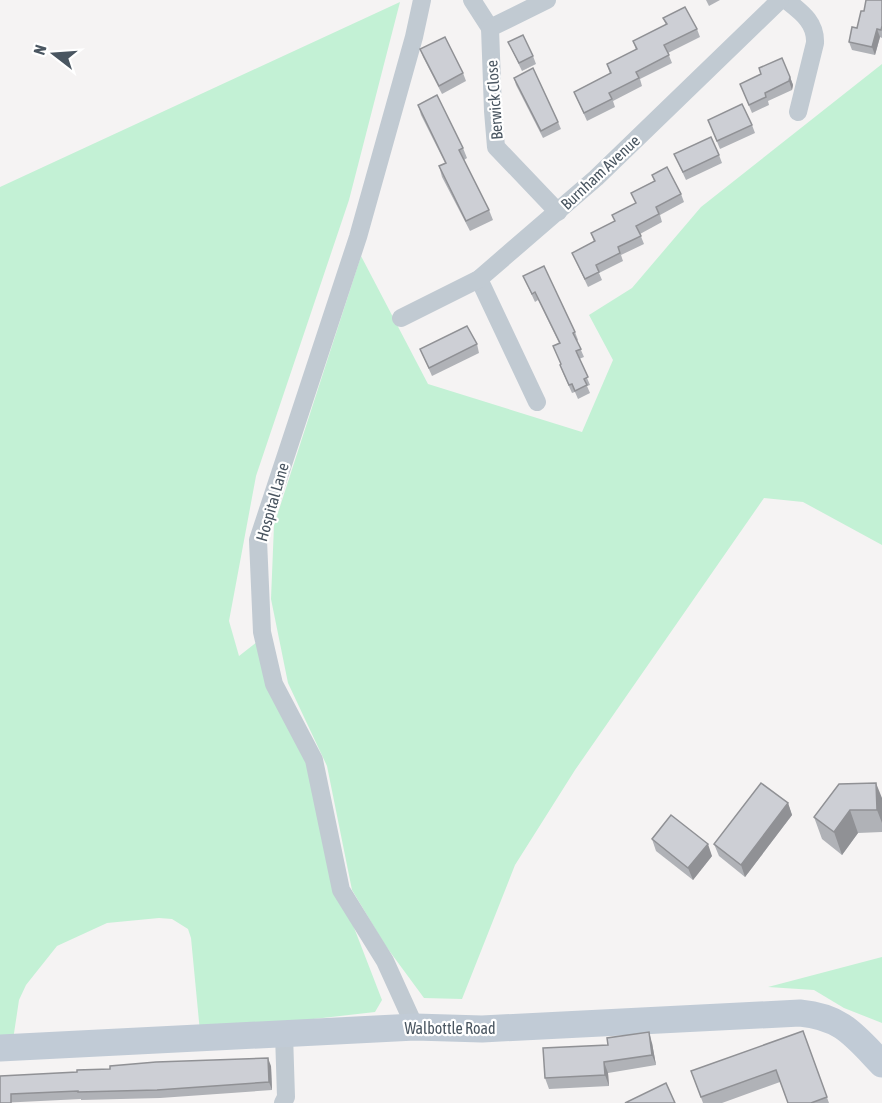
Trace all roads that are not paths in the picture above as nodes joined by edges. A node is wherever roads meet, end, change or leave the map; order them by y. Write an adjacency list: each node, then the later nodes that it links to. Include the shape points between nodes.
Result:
1 (422, 0): 12 (street, Hospital Lane, via 358,237 258,540 262,632 274,684 314,760 341,890 385,962)
2 (472, 0): 6 (street)
3 (547, 0): 6 (street)
4 (780, 0): 8 (street, Burnham Avenue)
5 (786, 0): 7 (street, via 812,23 815,33)
6 (490, 28): 8 (street, Berwick Close, via 496,147)
7 (798, 112)
8 (558, 212): 9 (street, Burnham Avenue)
9 (479, 279): 10 (street, Burnham Avenue); 11 (street)
10 (401, 318)
11 (537, 402)
12 (415, 1027): 13 (street, Walbottle Road); 15 (street, Walbottle Road, via 482,1029 800,1013 834,1020)
13 (284, 1034): 14 (street, Walbottle Road); 16 (street)
14 (0, 1048)
15 (882, 1064)
16 (283, 1103)

